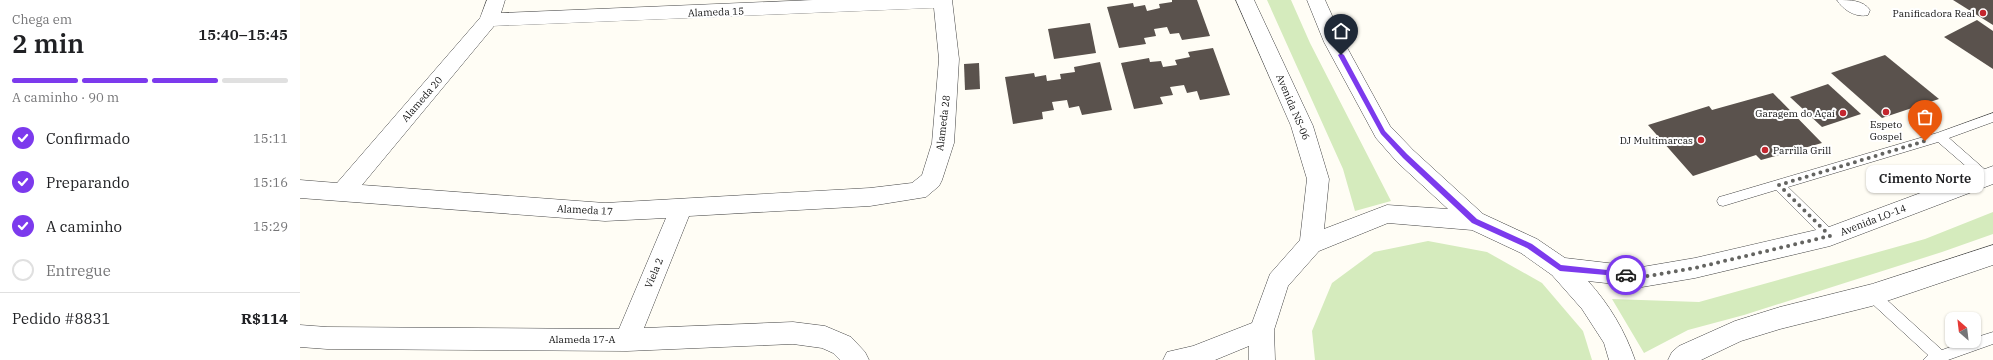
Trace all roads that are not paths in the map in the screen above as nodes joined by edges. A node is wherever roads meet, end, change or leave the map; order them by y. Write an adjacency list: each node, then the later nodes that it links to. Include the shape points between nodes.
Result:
1 (496, 0): 6 (street, Alameda 20)
2 (1245, 0): 18 (street, Avenida NS-06, via 1302,126 1318,179)
3 (1316, 0): 16 (street, via 1334,42 1383,132)
4 (943, 1): 5 (street, Alameda 15); 13 (street, Alameda 28, via 949,59 943,143 938,163 931,180 918,191)
5 (727, 6): 6 (street, Alameda 15)
6 (489, 20): 12 (street, Alameda 20)
7 (1993, 117): 8 (lane)
8 (1940, 137): 9 (lane); 10 (lane)
9 (1990, 176): 17 (street, Avenida LO-14)
10 (1779, 185): 14 (lane); 17 (lane)
11 (300, 189): 12 (street, Alameda 17)
12 (342, 193): 15 (street, Alameda 17, via 605,212)
13 (870, 197): 15 (street, Alameda 17)
14 (1723, 201)
15 (682, 207): 25 (street, Viela 2)
16 (1475, 221): 18 (street, via 1387,214); 20 (street, via 1529,246)
17 (1830, 236): 20 (street, Avenida LO-14, via 1695,268 1642,277)
18 (1311, 244): 22 (street, via 1278,281)
19 (1993, 254): 21 (street)
20 (1560, 268): 30 (street, via 1591,300 1615,338)
21 (1872, 295): 26 (lane); 31 (street, via 1735,332 1688,354)
22 (1262, 330): 28 (street, via 1193,357); 29 (street)
23 (300, 336): 25 (street, Alameda 17-A)
24 (1993, 338): 26 (lane)
25 (627, 340): 27 (street, Alameda 17-A, via 793,333 825,337 842,345)
26 (1935, 358)
27 (856, 360)
28 (1176, 360)
29 (1262, 360)
30 (1622, 360)
31 (1681, 360)

